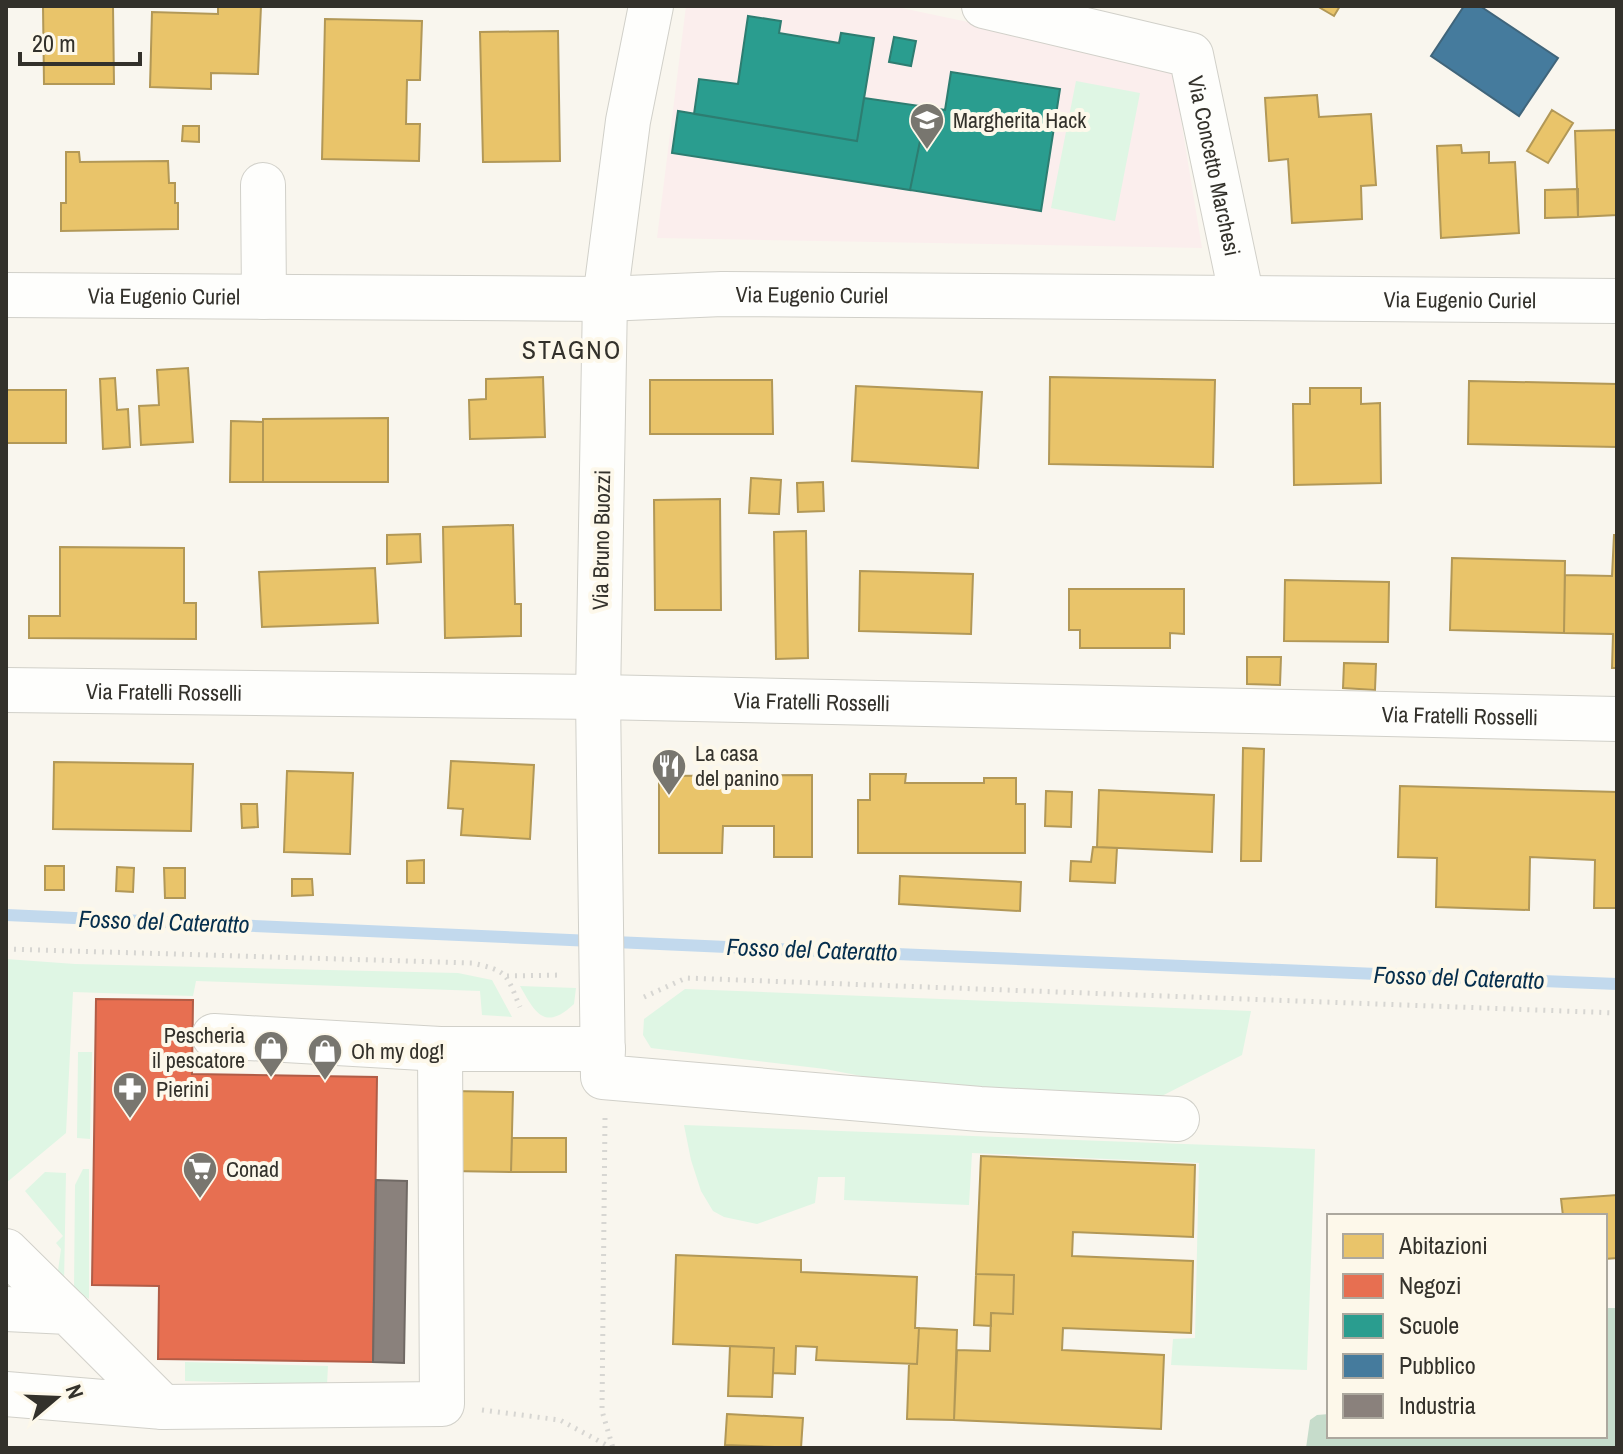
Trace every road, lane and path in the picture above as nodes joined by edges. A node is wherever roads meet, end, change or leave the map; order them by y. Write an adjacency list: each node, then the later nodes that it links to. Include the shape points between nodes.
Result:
1 (651, 6): 7 (street, Via Bruno Buozzi, via 628,121)
2 (984, 6): 6 (street, Via Concetto Marchesi, via 1191,55)
3 (263, 185): 5 (street)
4 (6, 295): 5 (street, Via Eugenio Curiel)
5 (264, 297): 7 (street, Via Eugenio Curiel)
6 (1242, 298): 7 (street, Via Eugenio Curiel, via 722,294); 8 (street, Via Eugenio Curiel)
7 (605, 299): 10 (street, Via Bruno Buozzi)
8 (1617, 301)
9 (6, 690): 10 (street, Via Fratelli Rosselli)
10 (598, 697): 11 (street, Via Fratelli Rosselli); 13 (street, Via Bruno Buozzi, via 601,917)
11 (1617, 719)
12 (6, 949): 14 (path, via 472,963)
13 (588, 970): 14 (path); 18 (street, Via Bruno Buozzi)
14 (507, 976): 16 (path)
15 (1617, 1013): 18 (path, via 686,978)
16 (525, 1019)
17 (214, 1036): 19 (street)
18 (603, 1047): 19 (street); 20 (street, via 980,1109); 27 (path, via 602,1411)
19 (440, 1049): 25 (street)
20 (1177, 1119)
21 (6, 1251): 23 (street)
22 (6, 1309): 23 (street)
23 (68, 1312): 26 (street)
24 (6, 1394): 26 (street)
25 (442, 1404): 26 (street); 27 (path, via 560,1420)
26 (163, 1407)
27 (612, 1448)

